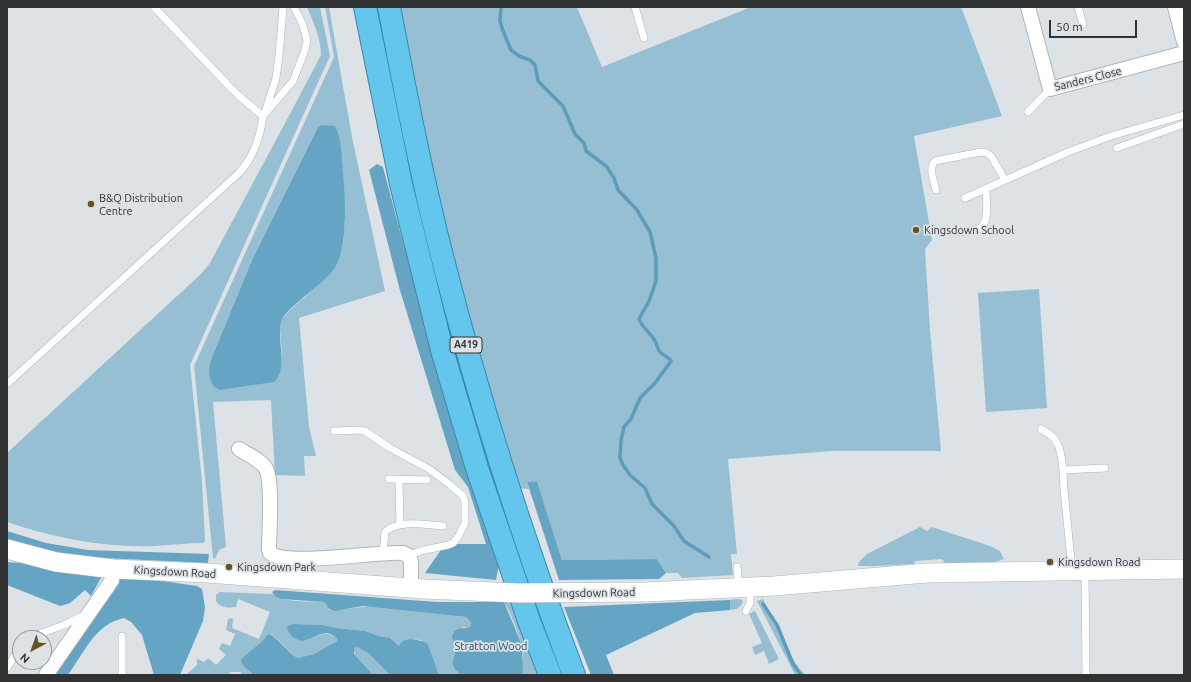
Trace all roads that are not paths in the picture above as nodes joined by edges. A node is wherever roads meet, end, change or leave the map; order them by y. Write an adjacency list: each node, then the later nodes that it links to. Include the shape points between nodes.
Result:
1 (154, 7): 17 (lane, via 227,84)
2 (283, 7): 17 (lane, via 276,78)
3 (294, 7): 17 (lane, via 307,41 304,53 293,81)
4 (365, 7): 51 (highway, A419, via 401,184 442,350 477,468)
5 (389, 7): 52 (highway, A419, via 422,171 465,344 504,475)
6 (635, 7): 11 (lane)
7 (1028, 7): 14 (street, Sanders Close)
8 (1078, 7): 10 (lane)
9 (1175, 7): 12 (street)
10 (1083, 24)
11 (644, 38)
12 (1184, 42)
13 (1184, 53): 14 (street, Sanders Close)
14 (1050, 89): 15 (lane)
15 (1028, 112)
16 (1184, 115): 20 (lane, via 1111,136)
17 (263, 116): 25 (lane, via 255,148 239,173)
18 (1184, 124): 19 (lane)
19 (1117, 148)
20 (1005, 180): 21 (lane); 22 (lane, via 991,156 981,152 935,161 931,170)
21 (986, 189): 23 (lane); 24 (lane, via 986,215 982,226 976,230)
22 (936, 190)
23 (965, 198)
24 (961, 232)
25 (7, 384)
26 (1041, 429): 30 (lane, via 1060,447)
27 (334, 431): 38 (lane, via 365,431 429,469 463,496 465,523 453,543 420,550)
28 (238, 449): 37 (street, via 266,469 270,492 269,549 273,555 316,558)
29 (1105, 468): 30 (lane)
30 (1063, 470): 42 (lane)
31 (389, 479): 32 (lane)
32 (399, 479): 33 (lane); 34 (lane)
33 (426, 480)
34 (400, 525): 35 (lane); 37 (lane, via 390,527 385,532)
35 (443, 526)
36 (7, 549): 40 (main road, Kingsdown Road, via 56,562)
37 (383, 553): 38 (street, via 403,553)
38 (408, 556): 44 (street)
39 (737, 567): 43 (lane)
40 (113, 569): 44 (main road, Kingsdown Road, via 207,573); 46 (street, via 112,580)
41 (1184, 569): 42 (main road, Kingsdown Road)
42 (1078, 570): 43 (main road, Kingsdown Road, via 920,574); 53 (lane)
43 (745, 587): 44 (main road, Kingsdown Road, bridge, via 646,592 517,593); 45 (lane, via 750,603)
44 (418, 589)
45 (746, 611)
46 (88, 614): 47 (lane); 49 (street)
47 (50, 630)
48 (122, 636): 50 (lane)
49 (46, 675)
50 (122, 675)
51 (550, 675)
52 (574, 675)
53 (1086, 675)

